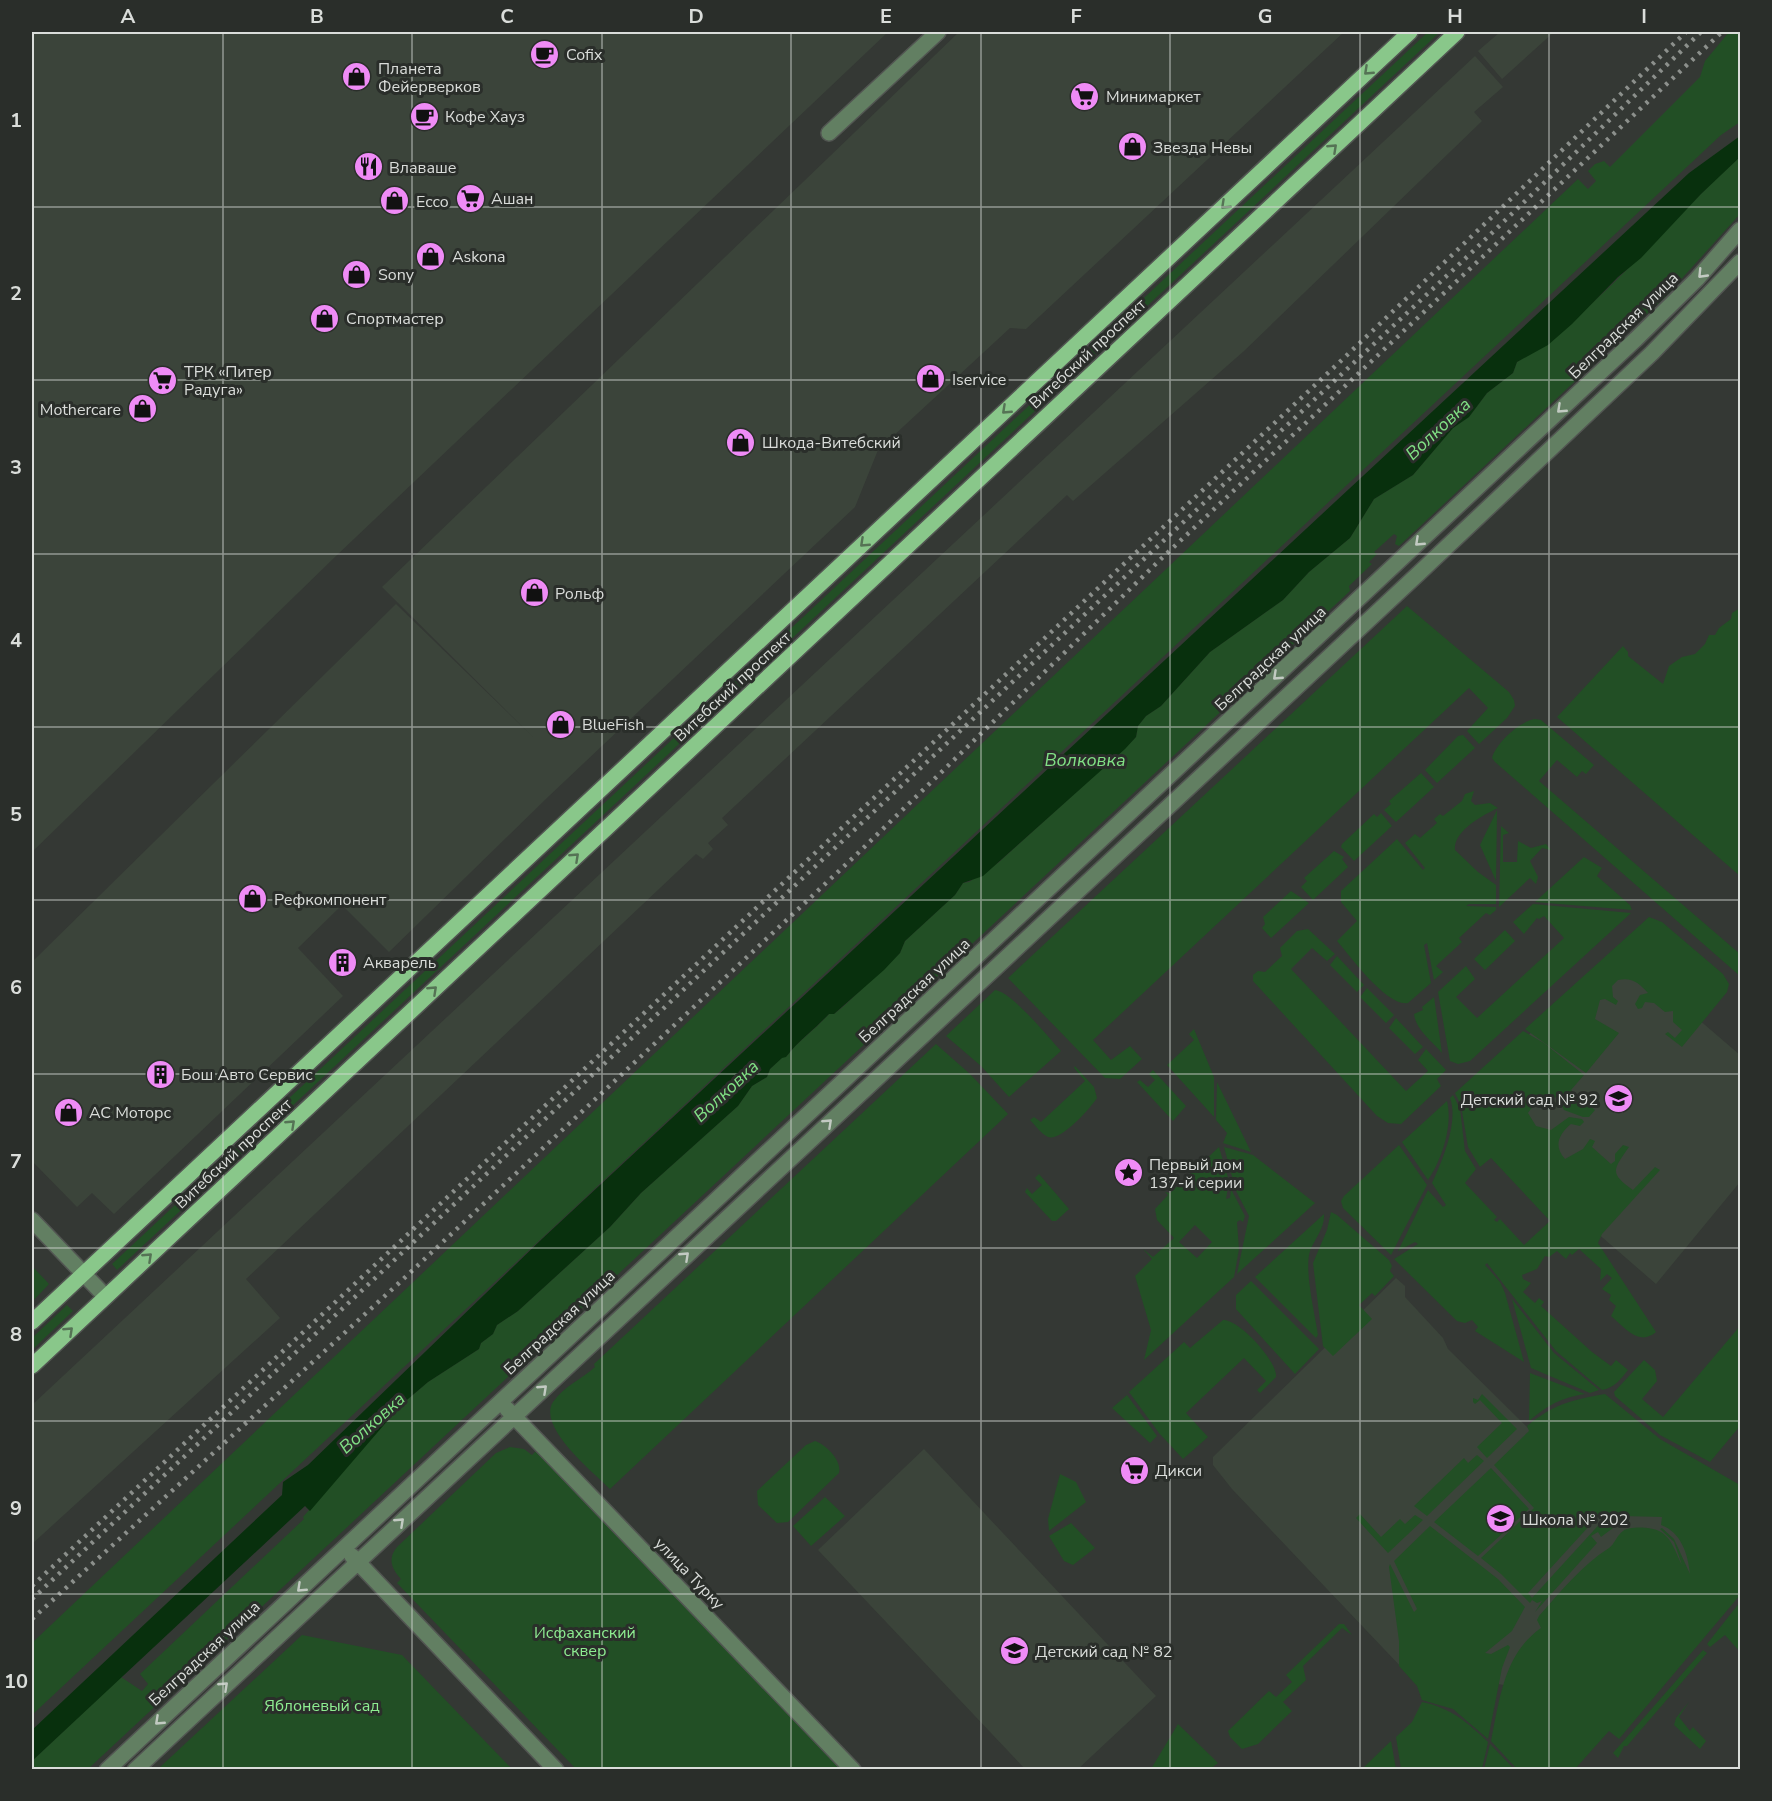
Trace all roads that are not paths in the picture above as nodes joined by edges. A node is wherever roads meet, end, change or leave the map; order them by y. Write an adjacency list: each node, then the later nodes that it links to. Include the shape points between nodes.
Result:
1 (938, 32): 4 (street)
2 (1410, 32): 8 (main road, Витебский проспект, one-way to 8)
3 (1457, 32): 9 (main road, Витебский проспект, one-way to 3)
4 (829, 133)
5 (1740, 230): 12 (street, Белградская улица, one-way to 12, via 1636,339)
6 (1740, 262): 13 (street, one-way to 6, via 1588,413 1694,313)
7 (32, 1220): 8 (street)
8 (84, 1274): 9 (street); 10 (main road, Витебский проспект)
9 (105, 1296): 11 (main road, Витебский проспект, one-way to 9)
10 (32, 1322)
11 (32, 1366)
12 (500, 1402): 13 (street, улица Турку); 14 (street, Белградская улица)
13 (514, 1416): 15 (street, one-way to 13); 19 (street, улица Турку)
14 (343, 1548): 15 (street); 16 (street, Белградская улица, one-way to 16)
15 (357, 1562): 17 (street, one-way to 15); 18 (street)
16 (107, 1770)
17 (135, 1770)
18 (556, 1770)
19 (853, 1770)

